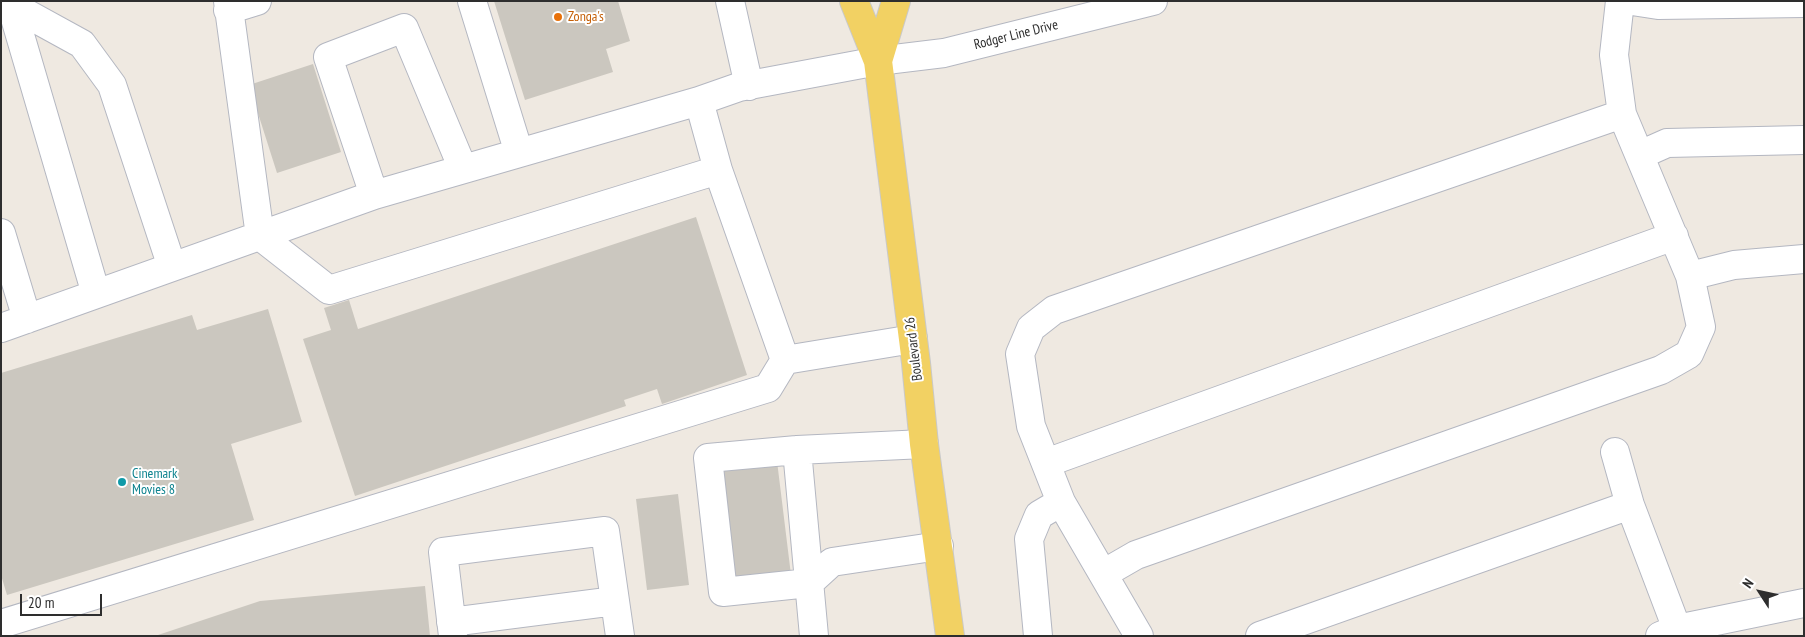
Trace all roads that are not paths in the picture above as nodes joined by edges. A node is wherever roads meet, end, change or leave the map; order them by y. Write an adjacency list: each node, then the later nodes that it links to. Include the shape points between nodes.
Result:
1 (257, 1): 11 (street)
2 (472, 1): 17 (street)
3 (730, 1): 13 (street)
4 (854, 1): 12 (main road, Boulevard 26)
5 (896, 1): 12 (main road, Boulevard 26)
6 (1153, 1): 12 (street, Rodger Line Drive, via 944,53)
7 (1620, 1): 15 (street, via 1614,54)
8 (1632, 1): 10 (street, via 1658,5)
9 (11, 3): 26 (street, via 82,44 112,85); 28 (street)
10 (1804, 3)
11 (228, 6): 23 (street)
12 (878, 61): 13 (street, Rodger Line Drive); 31 (main road, Boulevard 26)
13 (748, 86): 14 (street, Rodger Line Drive)
14 (700, 101): 17 (street, Rodger Line Drive); 20 (street)
15 (1622, 114): 18 (street); 36 (street, via 1054,310 1031,328 1020,354 1032,426)
16 (1804, 140): 18 (street, via 1667,143)
17 (519, 153): 19 (street, Rodger Line Drive)
18 (1640, 155): 24 (street)
19 (463, 169): 21 (street, Rodger Line Drive); 21 (street, via 404,28 328,57)
20 (718, 170): 23 (street, via 329,290); 32 (street)
21 (374, 195): 23 (street, Rodger Line Drive)
22 (1, 233): 29 (street)
23 (260, 236): 26 (street, Rodger Line Drive)
24 (1674, 236): 27 (street); 36 (street)
25 (1804, 259): 27 (street, via 1734,265)
26 (172, 267): 28 (street, Rodger Line Drive)
27 (1690, 276): 40 (street, via 1701,328 1689,354 1661,370 1136,556)
28 (96, 294): 29 (street, Rodger Line Drive)
29 (27, 319): 30 (street, Rodger Line Drive)
30 (1, 328)
31 (913, 339): 32 (street); 33 (main road, Boulevard 26)
32 (785, 360): 44 (street, via 768,388)
33 (924, 444): 34 (street); 39 (main road, Boulevard 26)
34 (797, 450): 41 (street); 41 (street, via 708,458 723,592)
35 (1615, 452): 38 (street)
36 (1046, 463): 37 (street)
37 (1061, 502): 40 (street); 50 (street, via 1039,515 1029,539)
38 (1630, 504): 46 (street); 52 (street)
39 (939, 546): 41 (street, via 832,562); 49 (main road, Boulevard 26)
40 (1103, 574): 51 (street)
41 (809, 583): 48 (street)
42 (615, 602): 45 (street); 45 (street, via 605,531 443,552); 47 (street)
43 (1804, 603): 46 (street)
44 (1, 624)
45 (452, 629)
46 (1668, 633)
47 (620, 636)
48 (814, 636)
49 (950, 636)
50 (1038, 636)
51 (1139, 636)
52 (1260, 636)

